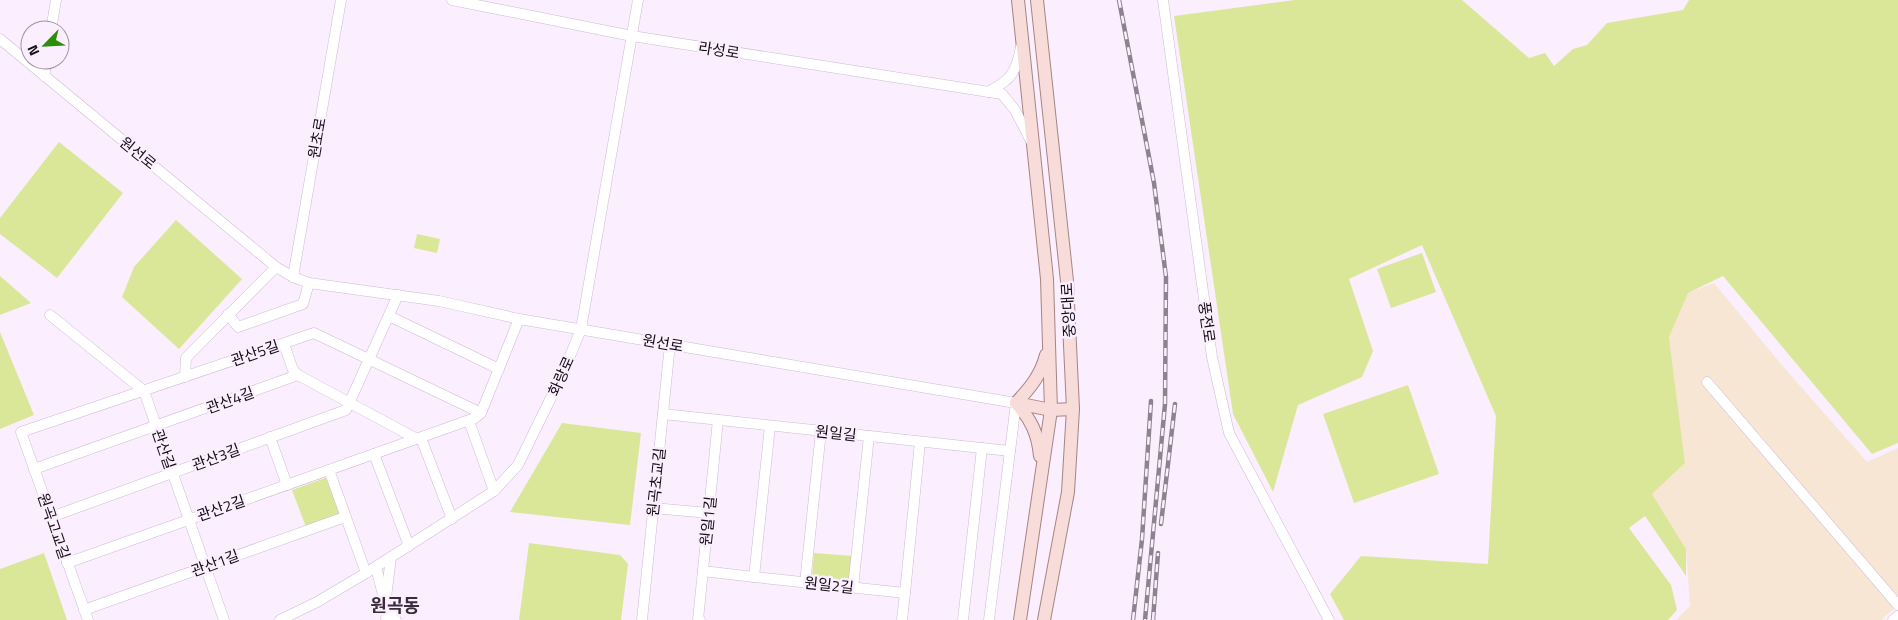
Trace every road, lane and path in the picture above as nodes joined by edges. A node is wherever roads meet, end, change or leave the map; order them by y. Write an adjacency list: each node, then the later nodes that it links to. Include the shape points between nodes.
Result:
1 (56, 0): 8 (street)
2 (341, 0): 17 (street, 원초로)
3 (452, 0): 9 (street, 라성로)
4 (638, 0): 9 (street, 화랑로)
5 (1018, 0): 11 (main road)
6 (1037, 0): 36 (main road, 중앙대로, via 1067,281)
7 (1163, 0): 91 (street, 풍전로, via 1212,357 1223,411 1229,433)
8 (53, 20)
9 (632, 36): 14 (street, 라성로); 24 (street, 화랑로)
10 (0, 39): 13 (street, 원선로)
11 (1022, 42): 14 (street, via 1017,66 1006,82); 15 (main road)
12 (45, 70): 13 (street)
13 (44, 76): 16 (street, 원선로)
14 (988, 92): 15 (street, 라성로, via 1002,94 1015,110)
15 (1031, 141): 25 (main road, via 1047,279)
16 (276, 267): 17 (street, 원선로); 20 (street)
17 (293, 277): 18 (street, 원선로)
18 (309, 283): 19 (street, 원선로); 20 (street, via 303,304 238,327)
19 (398, 295): 22 (street); 23 (street, 원선로)
20 (228, 314): 31 (street, via 186,358)
21 (50, 315): 33 (street)
22 (390, 316): 28 (street); 29 (street)
23 (519, 319): 24 (street, 원선로); 29 (street)
24 (581, 328): 27 (street, 원선로); 58 (street, 화랑로, via 564,371 518,465)
25 (1049, 341): 35 (main road, via 1043,367 1033,385); 37 (main road)
26 (284, 344): 28 (street, 관산5길, via 314,333); 30 (street); 31 (street, 관산5길)
27 (670, 344): 35 (street, 원선로); 39 (street, 원곡초교길)
28 (369, 360): 34 (street); 38 (street, 관산5길)
29 (499, 369): 38 (street)
30 (298, 375): 34 (street); 42 (street, 관산4길)
31 (185, 377): 33 (street, 관산5길)
32 (1707, 382): 77 (street)
33 (144, 391): 42 (street, 관산길); 45 (street, 관산5길)
34 (350, 403): 47 (street, 관산3길, via 346,410); 48 (street)
35 (1016, 403): 37 (main road); 51 (street); 56 (main road, via 1027,414 1038,437)
36 (1073, 409): 37 (main road); 90 (main road, 중앙대로, via 1068,492)
37 (1051, 410): 56 (main road)
38 (481, 413): 41 (street, 관산2길)
39 (663, 414): 40 (street, 원일길); 59 (street, 원곡초교길)
40 (718, 420): 43 (street, 원일길); 60 (street, 원일1길)
41 (469, 421): 48 (street, 관산2길); 58 (street)
42 (156, 426): 53 (street, 관산4길); 55 (street, 관산길)
43 (770, 426): 44 (street, 원일길); 72 (street)
44 (821, 431): 46 (street, 원일길); 73 (street)
45 (21, 432): 53 (street, 원곡고교길)
46 (869, 436): 49 (street, 원일길); 74 (street)
47 (270, 437): 55 (street, 관산3길); 57 (street)
48 (419, 438): 52 (street, 관산2길); 63 (street)
49 (920, 442): 50 (street, 원일길); 75 (street)
50 (982, 448): 51 (street, 원일길); 87 (street)
51 (1010, 451): 88 (street)
52 (374, 454): 54 (street, 관산2길); 65 (street)
53 (34, 469): 61 (street, 원곡고교길)
54 (329, 470): 57 (street, 관산2길); 62 (street)
55 (172, 473): 61 (street, 관산3길); 64 (street, 관산길)
56 (1042, 475): 89 (main road)
57 (287, 485): 64 (street, 관산2길)
58 (494, 491): 63 (street, 화랑로)
59 (653, 508): 60 (street); 84 (street, 원곡초교길)
60 (709, 513): 70 (street, 원일1길)
61 (51, 517): 67 (street, 원곡고교길)
62 (345, 517): 68 (street, 관산1길); 71 (street)
63 (452, 519): 65 (street, 화랑로)
64 (189, 520): 67 (street, 관산2길); 68 (street, 관산길)
65 (409, 546): 66 (street, 화랑로)
66 (391, 557): 69 (street, 화랑로); 76 (street)
67 (67, 563): 78 (street, 원곡고교길)
68 (205, 566): 78 (street, 관산1길); 80 (street, 관산길)
69 (376, 566): 71 (street, 화랑로); 76 (street)
70 (703, 571): 72 (street, 원일2길); 85 (street, 원일1길)
71 (366, 573): 81 (street, 화랑로)
72 (754, 577): 73 (street, 원일2길)
73 (805, 583): 74 (street, 원일2길)
74 (853, 588): 75 (street, 원일2길)
75 (905, 593): 86 (street)
76 (385, 606): 82 (street); 83 (street)
77 (1898, 606)
78 (86, 615)
79 (1898, 616): 92 (street)
80 (224, 620)
81 (280, 620)
82 (386, 620)
83 (396, 620)
84 (642, 620)
85 (700, 620)
86 (902, 620)
87 (963, 620)
88 (989, 620)
89 (1020, 620)
90 (1044, 620)
91 (1329, 620)
92 (1893, 620)

